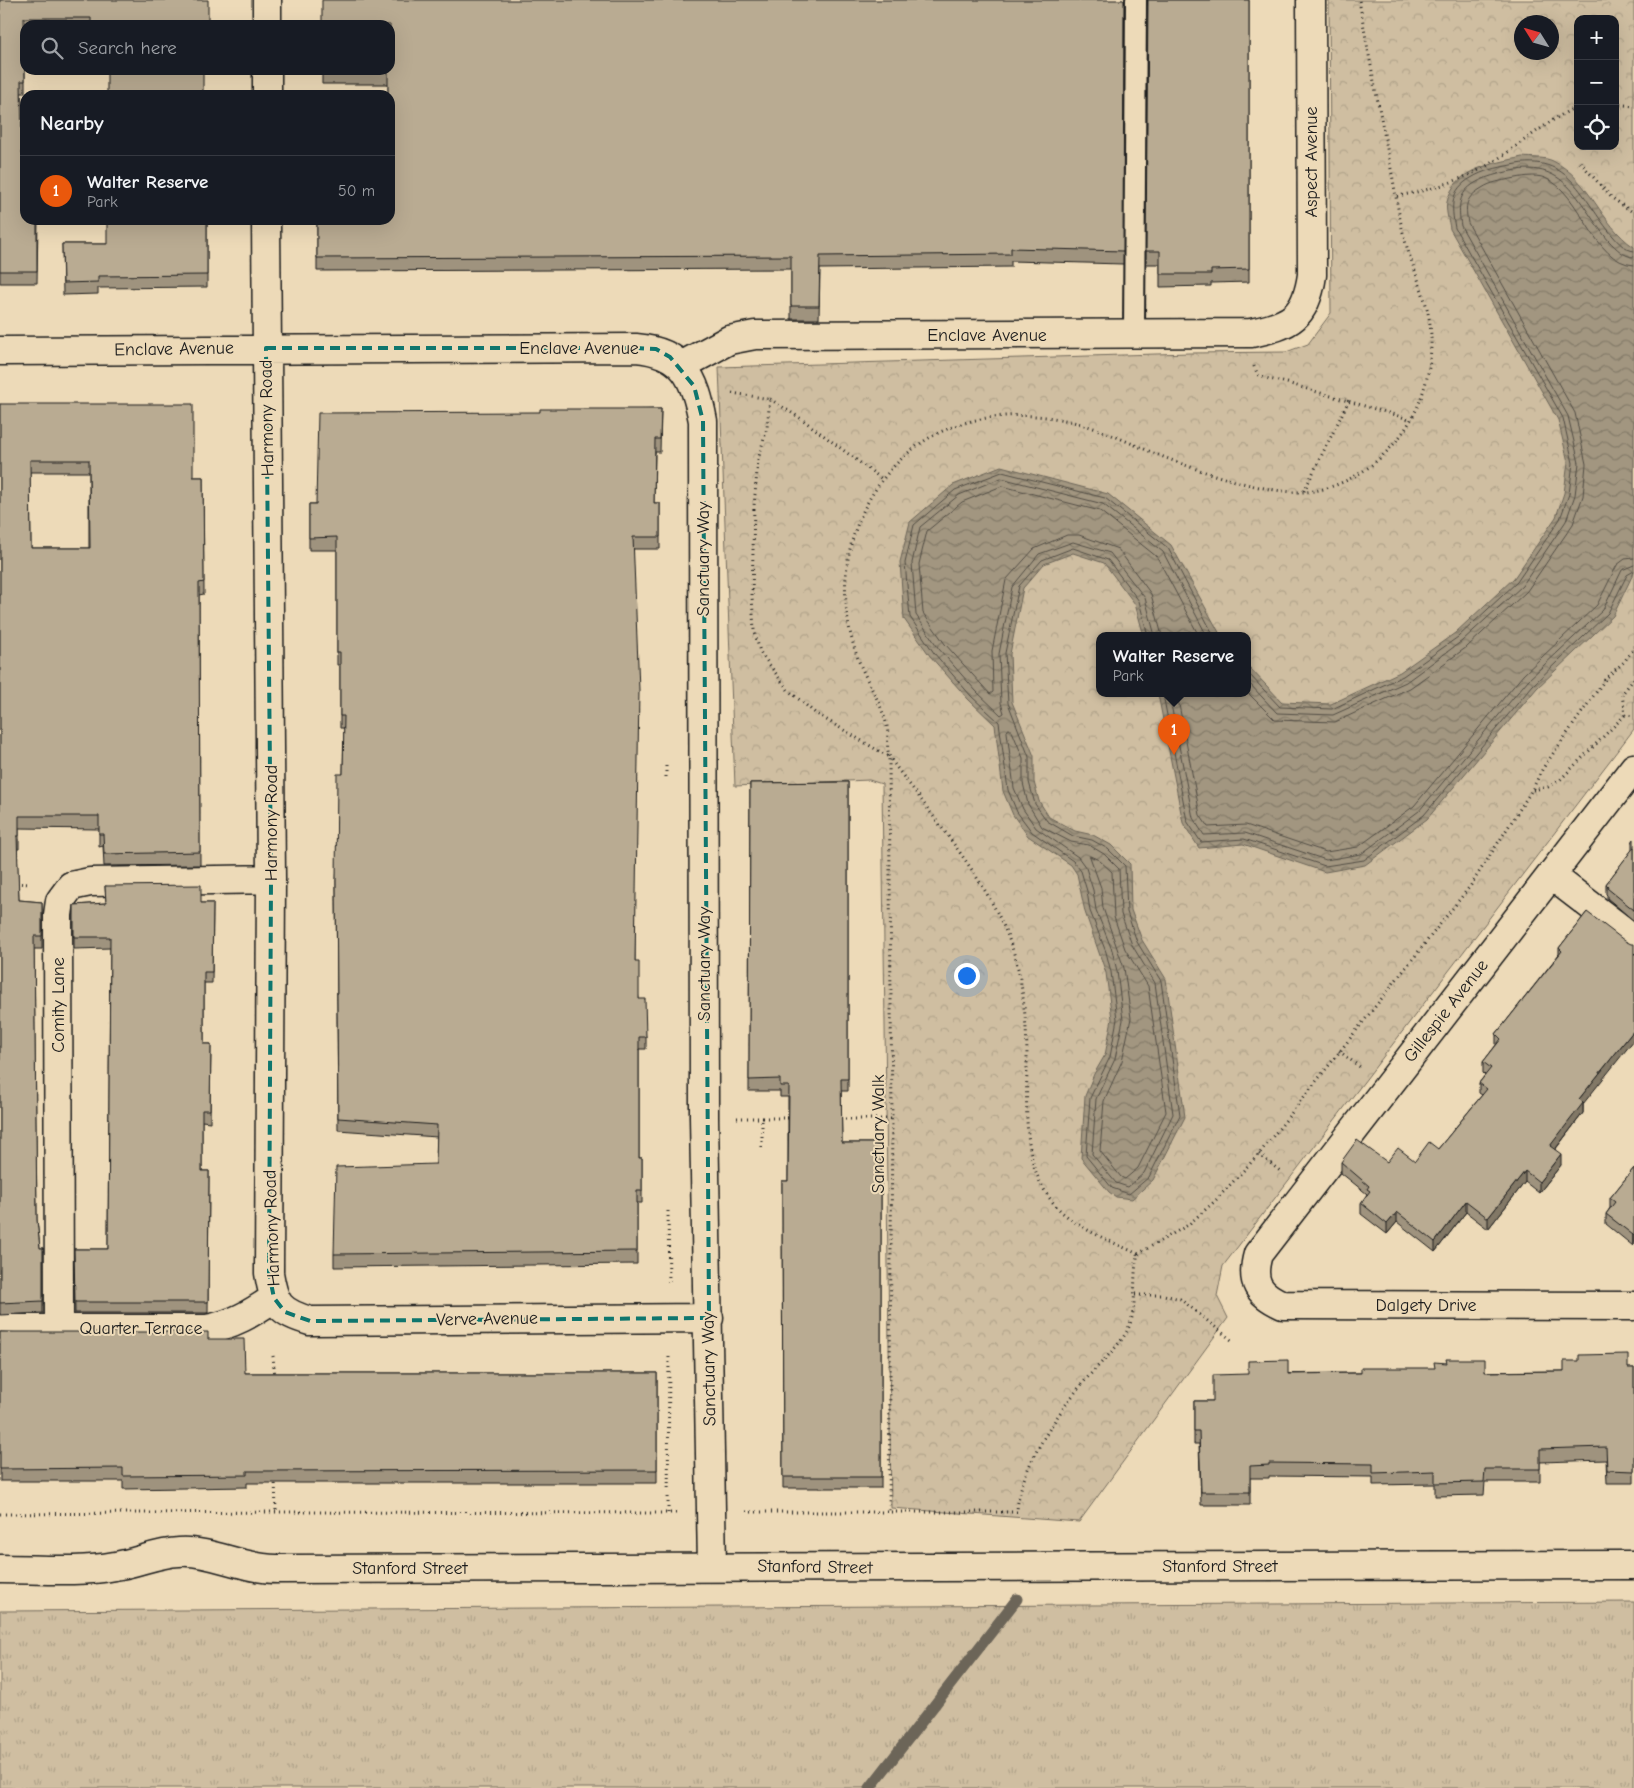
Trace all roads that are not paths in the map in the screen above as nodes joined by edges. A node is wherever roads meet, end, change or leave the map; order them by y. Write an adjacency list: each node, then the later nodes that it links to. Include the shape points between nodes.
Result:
1 (267, 0): 4 (street)
2 (1136, 0): 9 (lane)
3 (1311, 0): 8 (street, Aspect Avenue, via 1312,275 1309,294)
4 (267, 20)
5 (266, 75): 6 (street)
6 (266, 90)
7 (266, 225): 10 (street, Harmony Road)
8 (1294, 319): 9 (street, Enclave Avenue, via 1278,327 1251,333)
9 (1134, 334): 12 (street, Enclave Avenue, via 755,335 729,340)
10 (266, 348): 11 (street, Enclave Avenue); 12 (street, Enclave Avenue, via 636,348 656,350); 15 (street, Harmony Road)
11 (0, 351)
12 (688, 376): 20 (street, Sanctuary Way, via 703,421 704,1117)
13 (1634, 768): 14 (street, Gillespie Avenue)
14 (1552, 876): 16 (street); 17 (street, Gillespie Avenue)
15 (271, 879): 18 (street, Harmony Road, via 269,1273); 21 (street, Comity Lane, via 90,882 71,886 65,892 58,915)
16 (1634, 940)
17 (1258, 1254): 19 (street, Dalgety Drive, via 1253,1270 1257,1285 1266,1298 1283,1305)
18 (274, 1298): 20 (street, Verve Avenue, via 285,1312 310,1321); 21 (street, Quarter Terrace, via 227,1326 206,1329)
19 (1634, 1306)
20 (709, 1318): 24 (street, Sanctuary Way)
21 (59, 1328): 22 (street, Quarter Terrace)
22 (0, 1329)
23 (1634, 1565): 24 (street, Stanford Street)
24 (712, 1566): 25 (street, Stanford Street, via 265,1569 180,1551 154,1554 107,1567)
25 (0, 1569)

